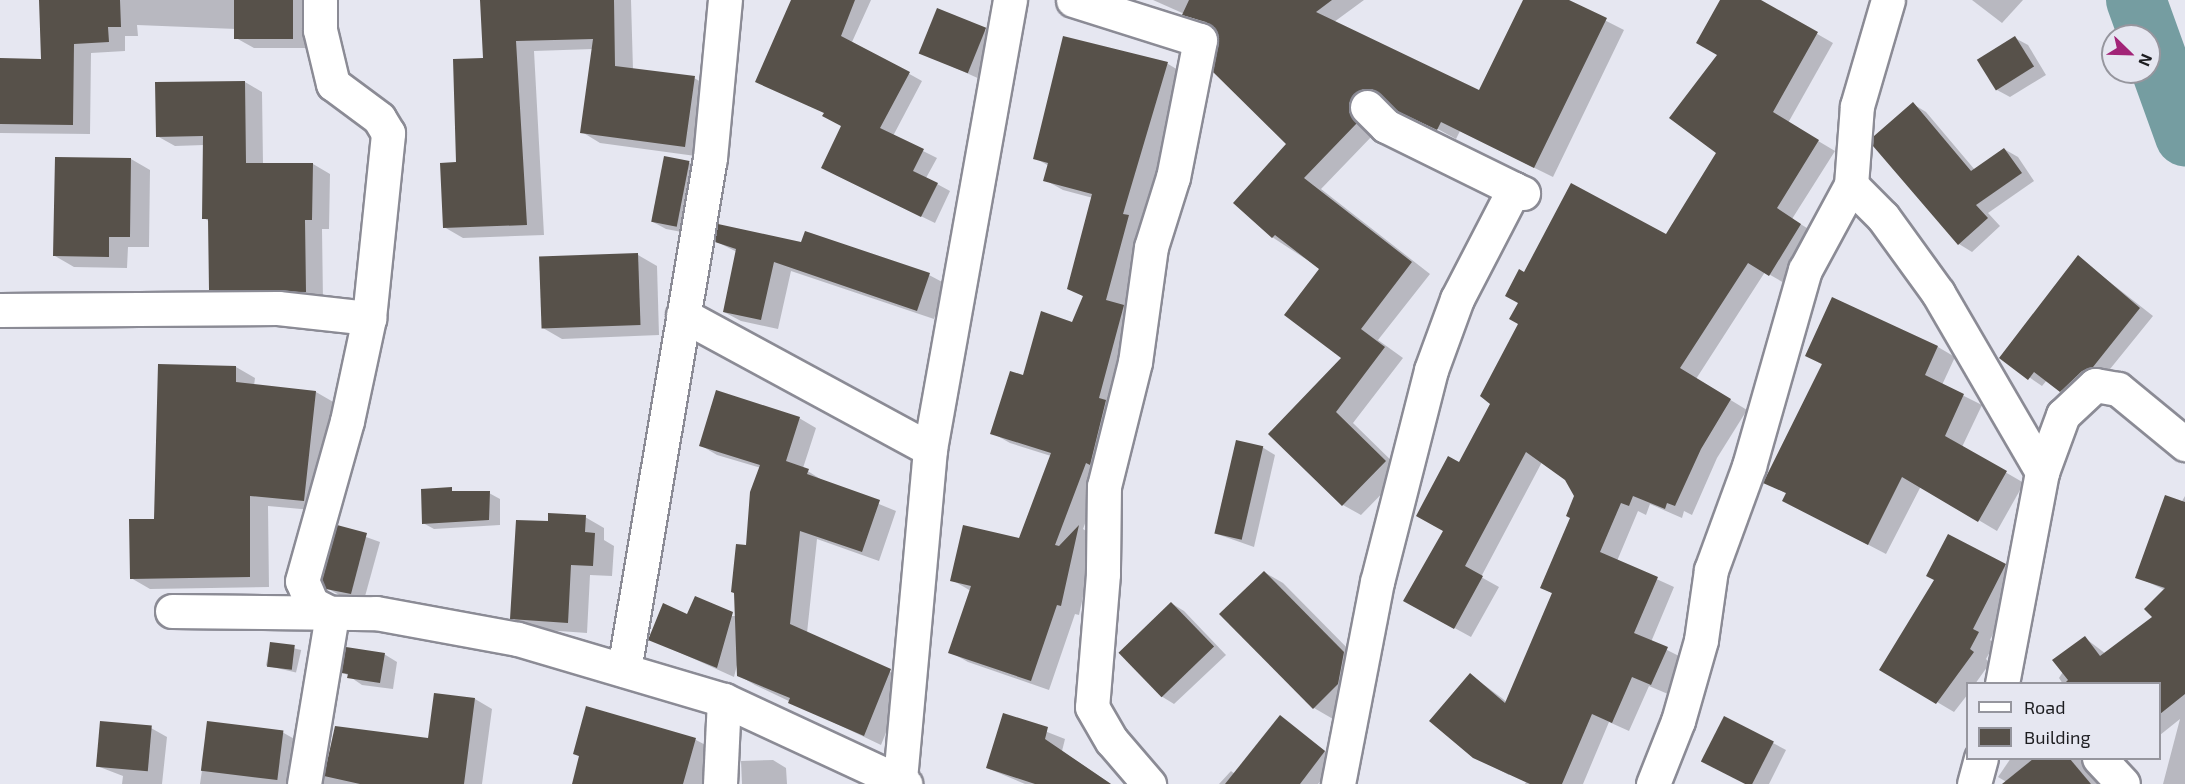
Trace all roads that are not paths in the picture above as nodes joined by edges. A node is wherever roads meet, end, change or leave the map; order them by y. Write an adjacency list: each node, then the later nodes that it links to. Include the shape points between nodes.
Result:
1 (320, 0): 10 (street, via 320,30 333,84 379,118 388,134)
2 (725, 0): 9 (street, via 710,158)
3 (1010, 0): 12 (street)
4 (1073, 0): 25 (street, via 1200,40 1173,177 1151,248 1135,362 1104,486 1103,574 1092,706 1112,741)
5 (1888, 0): 7 (street, via 1857,106)
6 (1367, 107): 26 (street, via 1386,126 1519,191 1456,299 1431,370 1377,582)
7 (1851, 185): 13 (street, via 1883,217 1938,293); 27 (street, via 1805,270 1749,466 1711,570 1701,639 1678,721)
8 (0, 310): 10 (street, via 278,308)
9 (683, 315): 12 (street); 16 (street)
10 (369, 318): 15 (street, via 347,421 302,581 312,604)
11 (2185, 444): 13 (street, via 2118,388 2095,385 2063,415)
12 (930, 448): 22 (street)
13 (2042, 472): 17 (street)
14 (172, 611): 15 (street)
15 (332, 614): 16 (street, via 376,613 518,639); 23 (street)
16 (624, 670): 19 (street)
17 (2005, 672): 18 (street)
18 (2026, 682)
19 (724, 700): 22 (street); 24 (street)
20 (1981, 760): 28 (street)
21 (2100, 760): 29 (street)
22 (902, 782)
23 (304, 784)
24 (720, 784)
25 (1149, 784)
26 (1338, 784)
27 (1653, 784)
28 (1974, 784)
29 (2123, 784)

